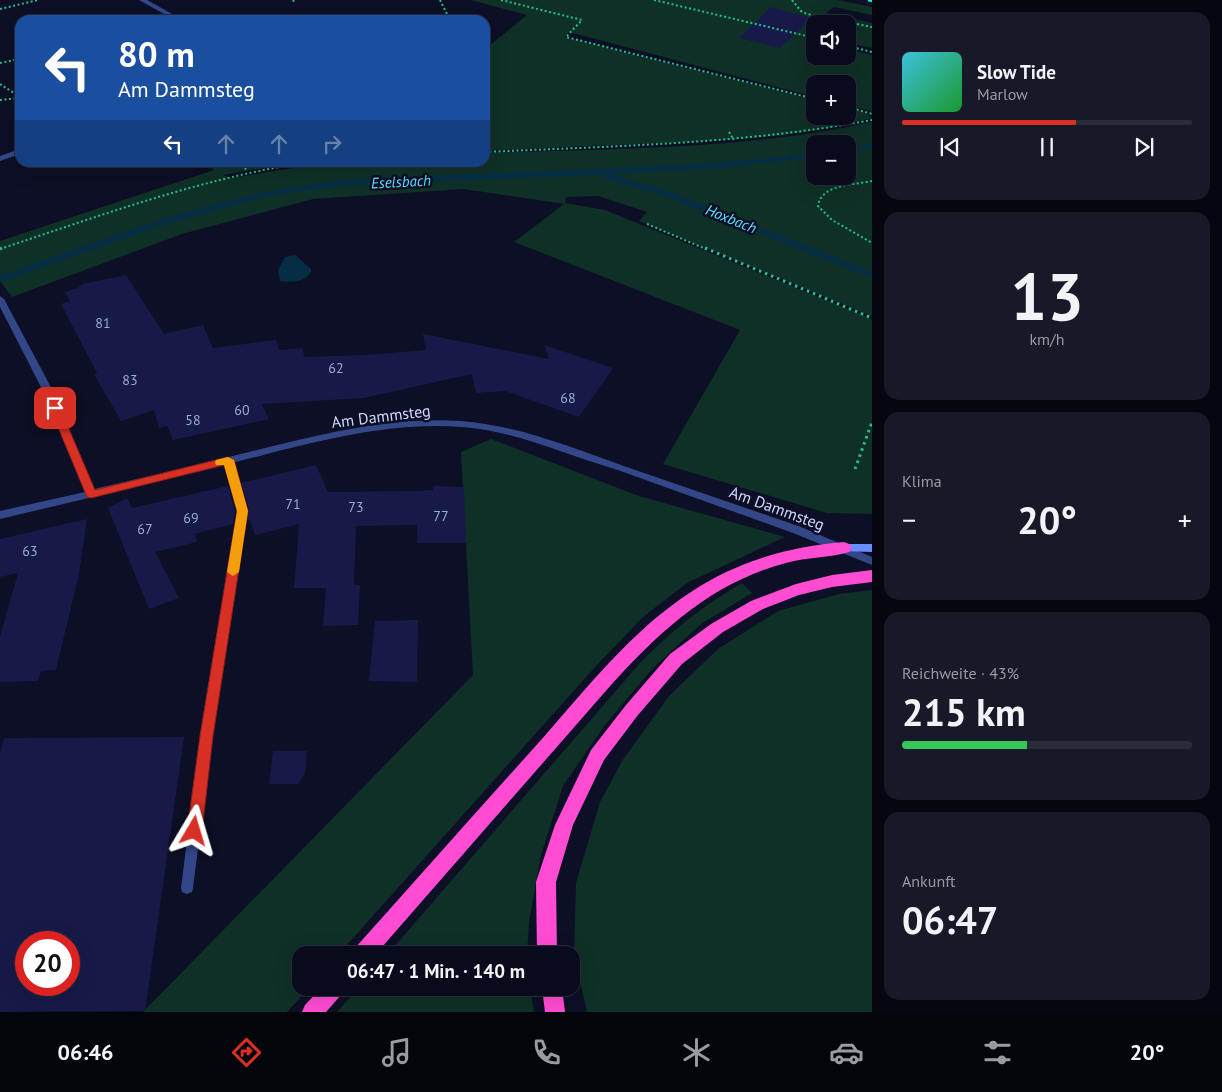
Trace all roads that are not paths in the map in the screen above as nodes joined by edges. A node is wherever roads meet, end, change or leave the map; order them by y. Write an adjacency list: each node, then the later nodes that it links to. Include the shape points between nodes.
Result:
1 (142, 0): 2 (street)
2 (170, 15)
3 (15, 152): 4 (street)
4 (0, 159)
5 (0, 299): 7 (street, via 48,391)
6 (228, 460): 7 (street, Am Dammsteg); 9 (street, Am Dammsteg, via 374,429 417,424 462,424 527,437); 13 (street, via 242,511 206,736)
7 (91, 494): 8 (street, Am Dammsteg)
8 (0, 515)
9 (844, 548): 10 (main road, Am Dammsteg); 11 (street, Am Dammsteg); 14 (highway, via 792,554 749,569 697,596 654,630 596,690)
10 (872, 548)
11 (872, 561)
12 (872, 576): 15 (highway, via 832,580 756,605 717,628 676,659 597,755 564,825 546,882)
13 (187, 888)
14 (370, 946)
15 (547, 946)
16 (327, 996): 18 (highway)
17 (553, 996): 19 (highway)
18 (312, 1012)
19 (555, 1012)

